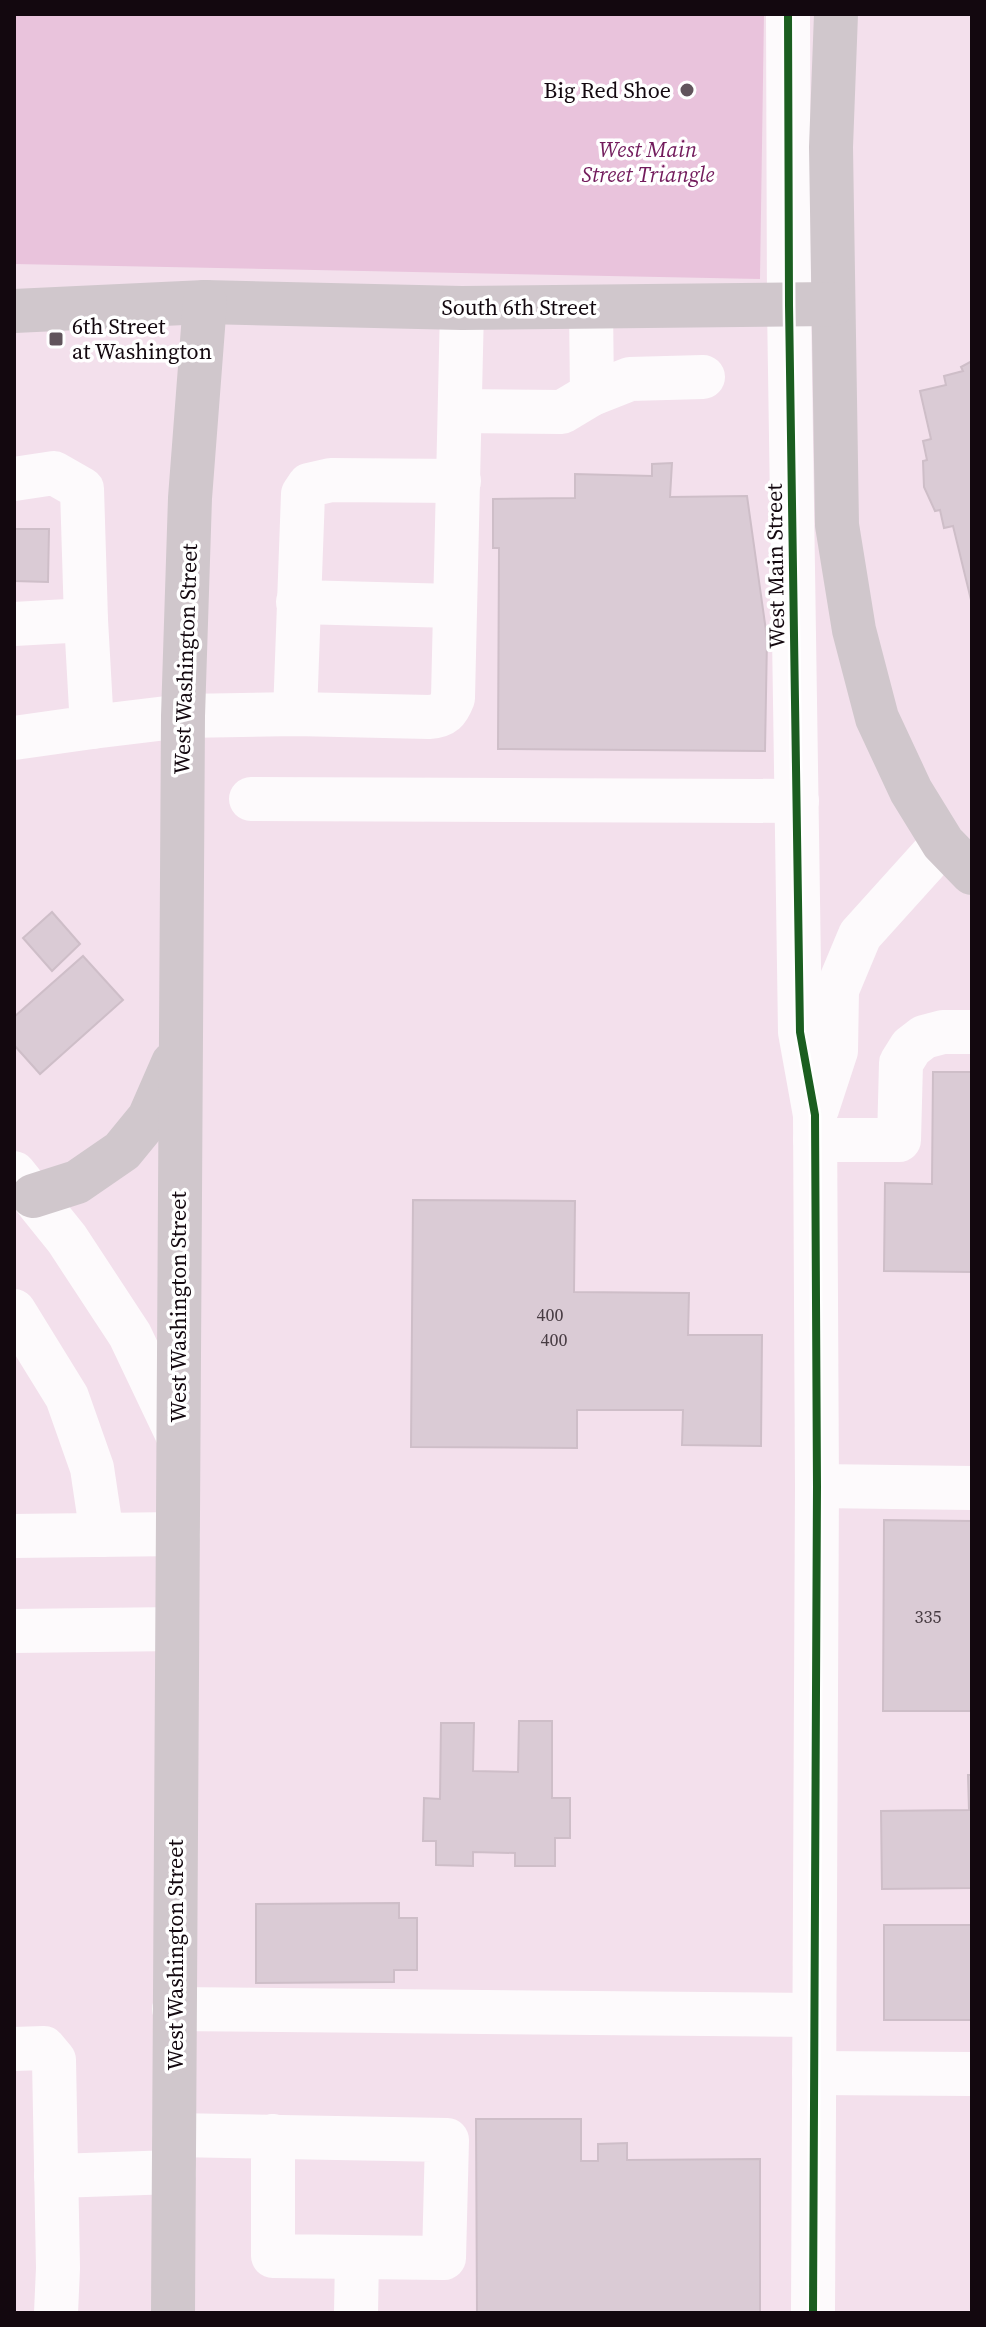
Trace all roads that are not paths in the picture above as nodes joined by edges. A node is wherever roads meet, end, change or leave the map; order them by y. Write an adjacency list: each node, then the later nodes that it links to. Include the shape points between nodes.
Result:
1 (788, 14): 5 (street, West Main Street)
2 (836, 14): 4 (main road)
3 (205, 302): 7 (main road, South 6th Street); 8 (main road, South 6th Street); 19 (main road, West Washington Street, via 190,498)
4 (833, 304): 5 (main road, South 6th Street); 24 (main road, via 837,525 854,630 877,718 911,791)
5 (789, 305): 6 (main road, South 6th Street); 23 (street, West Main Street)
6 (591, 307): 7 (main road, South 6th Street); 10 (street)
7 (462, 308): 11 (street)
8 (14, 311)
9 (703, 377): 10 (street, via 630,379)
10 (592, 394): 11 (street, via 562,412)
11 (460, 411): 13 (street)
12 (14, 479): 16 (street, via 54,473 82,489)
13 (459, 481): 14 (street, via 331,480 309,485 301,510); 15 (street)
14 (298, 602): 15 (street); 18 (street)
15 (455, 606): 18 (street, via 453,698 448,711 429,717)
16 (86, 620): 17 (street); 20 (street)
17 (14, 624)
18 (295, 714): 19 (street)
19 (183, 716): 20 (street); 26 (main road, West Washington Street)
20 (92, 727): 21 (street)
21 (14, 738)
22 (251, 799): 23 (street)
23 (797, 801): 27 (street, West Main Street, via 800,1032)
24 (957, 858): 27 (street, via 860,935 837,990 836,1051)
25 (972, 1032): 27 (street, via 943,1032 911,1047 901,1063 899,1140)
26 (179, 1050): 28 (main road, via 149,1118 122,1151 77,1182); 31 (main road, West Washington Street)
27 (815, 1128): 32 (street)
28 (23, 1185): 31 (street, via 67,1239 130,1335)
29 (14, 1311): 30 (street)
30 (28, 1360): 35 (street, via 67,1397 92,1468)
31 (178, 1436): 34 (main road, West Washington Street)
32 (817, 1486): 33 (street); 40 (street)
33 (972, 1488)
34 (178, 1534): 35 (street); 37 (main road, West Washington Street)
35 (102, 1535): 36 (street)
36 (14, 1536)
37 (177, 1629): 38 (street); 39 (main road, West Washington Street)
38 (14, 1631)
39 (174, 2009): 40 (street); 45 (main road, West Washington Street)
40 (814, 2015): 42 (street)
41 (14, 2049): 46 (street, via 44,2048 54,2060)
42 (814, 2073): 43 (street); 51 (street)
43 (972, 2074)
44 (273, 2136): 45 (street); 47 (street, via 273,2256); 47 (street, via 447,2140 444,2258)
45 (174, 2153): 46 (street); 49 (main road, West Washington Street)
46 (56, 2176): 48 (street)
47 (357, 2257): 50 (street)
48 (56, 2313)
49 (173, 2313)
50 (356, 2313)
51 (813, 2313)

